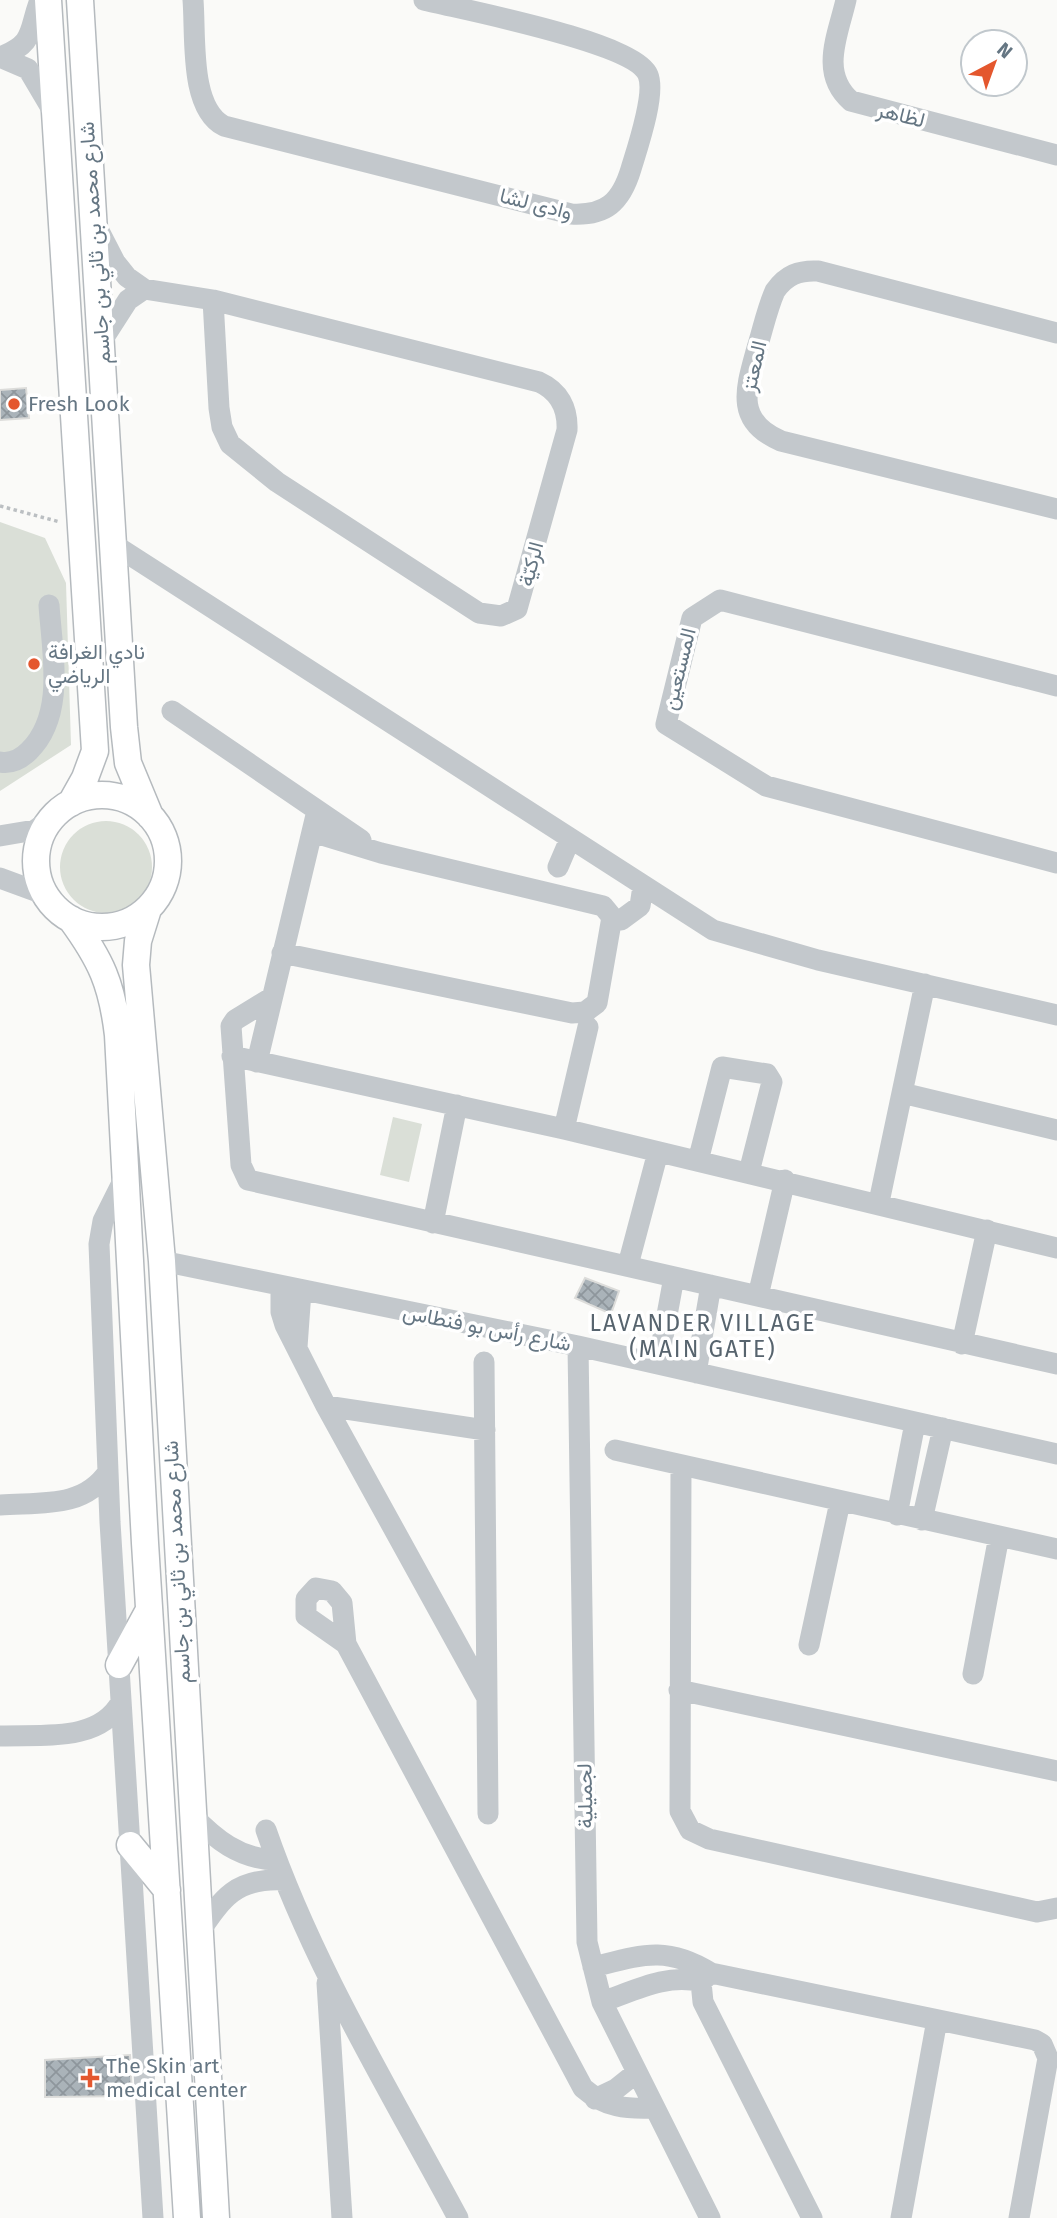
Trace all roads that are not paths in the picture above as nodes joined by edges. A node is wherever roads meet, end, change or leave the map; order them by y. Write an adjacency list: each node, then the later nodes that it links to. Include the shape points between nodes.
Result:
1 (40, 0): 7 (street, via 27,41)
2 (48, 0): 8 (main road, شارع محمد بن ثاني بن جاسم)
3 (80, 0): 10 (main road, شارع محمد بن ثاني بن جاسم)
4 (193, 0): 5 (street, وادى لشا, via 200,96 206,111 224,126 571,214 597,214 615,202 627,182 648,101 649,76 643,67 623,53 595,43)
5 (424, 0)
6 (846, 0): 9 (street, لظاهر, via 832,71 838,88 851,101)
7 (0, 57): 8 (street, via 27,69)
8 (56, 117): 21 (main road, شارع محمد بن ثاني بن جاسم, via 95,751 85,778)
9 (1057, 155)
10 (93, 215): 11 (street, via 115,262); 14 (main road, شارع محمد بن ثاني بن جاسم)
11 (144, 289): 12 (street, الركيّة); 14 (street, via 128,300)
12 (213, 300): 12 (street, الركيّة, via 539,382 552,390 565,408 567,430 517,609 501,616 479,613 236,450 221,418)
13 (1057, 333): 15 (street, المعتز, via 818,271 798,272 775,291 745,391 752,418 781,441)
14 (101, 342): 16 (main road, شارع محمد بن ثاني بن جاسم)
15 (1057, 509)
16 (113, 544): 22 (main road, شارع محمد بن ثاني بن جاسم, via 128,764); 25 (street)
17 (49, 605): 20 (street, via 54,682 50,720 23,757)
18 (1057, 686): 26 (street, المستعين, via 720,600 692,618 666,724 766,786)
19 (172, 711): 23 (street)
20 (0, 762)
21 (62, 811): 22 (main road, via 91,796 113,796 134,803); 24 (street, via 35,830); 30 (main road, via 37,850 37,873)
22 (150, 816): 31 (main road, via 164,838 169,863 163,888)
23 (314, 821): 33 (street, via 381,853 603,906); 34 (street)
24 (0, 836)
25 (570, 839): 27 (street); 29 (street)
26 (1057, 863)
27 (558, 867)
28 (0, 878): 30 (street)
29 (643, 886): 33 (street, via 640,906 621,920); 35 (street, via 721,933)
30 (46, 895): 32 (main road)
31 (148, 909): 32 (main road, via 111,927); 54 (main road, شارع محمد بن ثاني بن جاسم, via 136,965)
32 (71, 919): 48 (main road, شارع محمد بن ثاني بن جاسم, via 97,955 114,998)
33 (611, 919): 34 (street, via 597,1003 585,1012)
34 (282, 953): 36 (street)
35 (925, 984): 37 (street); 41 (street)
36 (271, 998): 39 (street, via 234,1020); 40 (street)
37 (1057, 1015)
38 (588, 1027): 43 (street)
39 (232, 1056): 40 (street); 51 (street, via 241,1165 248,1180)
40 (257, 1062): 42 (street)
41 (902, 1093): 44 (street); 50 (street)
42 (457, 1105): 43 (street); 51 (street)
43 (564, 1129): 45 (street)
44 (1057, 1130)
45 (658, 1152): 46 (street); 55 (street)
46 (698, 1161): 47 (street); 47 (street, via 722,1067 767,1074 772,1083)
47 (749, 1172): 49 (street)
48 (125, 1177): 73 (street, via 103,1221 99,1244); 82 (main road, شارع محمد بن ثاني بن جاسم)
49 (785, 1180): 50 (street); 59 (street)
50 (878, 1202): 52 (street)
51 (433, 1223): 55 (street)
52 (987, 1230): 53 (street); 60 (street)
53 (1057, 1248)
54 (162, 1261): 58 (street, شارع رأس بو فنطاس); 94 (main road, شارع محمد بن ثاني بن جاسم)
55 (628, 1265): 56 (street)
56 (674, 1277): 57 (street); 63 (street)
57 (711, 1285): 59 (street); 65 (street)
58 (291, 1289): 61 (street, شارع رأس بو فنطاس); 66 (street, via 281,1312)
59 (758, 1296): 60 (street)
60 (962, 1344): 64 (street)
61 (578, 1346): 63 (street, شارع رأس بو فنطاس); 103 (street, لجميلية, via 587,1942)
62 (484, 1362): 69 (street)
63 (657, 1364): 65 (street, شارع رأس بو فنطاس)
64 (1057, 1364)
65 (696, 1373): 67 (street, شارع رأس بو فنطاس)
66 (326, 1406): 69 (street); 88 (street)
67 (915, 1423): 68 (street, شارع رأس بو فنطاس); 77 (street)
68 (943, 1428): 71 (street, شارع رأس بو فنطاس); 78 (street)
69 (485, 1430): 88 (street)
70 (615, 1450): 72 (street)
71 (1057, 1454)
72 (681, 1465): 75 (street); 87 (street)
73 (108, 1472): 74 (street, via 96,1488); 79 (street)
74 (78, 1499): 76 (street); 79 (street, via 95,1506)
75 (840, 1502): 77 (street); 84 (street)
76 (0, 1505)
77 (897, 1515): 78 (street)
78 (922, 1520): 80 (street)
79 (110, 1522): 85 (street)
80 (999, 1536): 81 (street); 86 (street)
81 (1057, 1549)
82 (149, 1610): 85 (main road); 100 (main road, شارع محمد بن ثاني بن جاسم)
83 (346, 1644): 109 (street, via 583,2088)
84 (810, 1645)
85 (119, 1665): 89 (street)
86 (973, 1674)
87 (679, 1690): 93 (street); 101 (street, via 680,1811 690,1830 699,1836 1037,1912)
88 (487, 1698): 95 (street)
89 (121, 1702): 90 (street, via 111,1717); 92 (street)
90 (88, 1730): 91 (street); 92 (street, via 108,1737)
91 (0, 1737)
92 (124, 1752): 97 (street)
93 (1057, 1771)
94 (191, 1814): 98 (street, via 237,1852); 102 (main road, شارع محمد بن ثاني بن جاسم)
95 (488, 1814)
96 (265, 1830): 98 (street)
97 (130, 1844): 100 (main road); 111 (street)
98 (276, 1860): 99 (street)
99 (283, 1880): 102 (street, via 261,1879 237,1888 216,1907); 104 (street)
100 (167, 1891): 112 (main road, شارع محمد بن ثاني بن جاسم)
101 (1057, 1908)
102 (198, 1934): 113 (main road, شارع محمد بن ثاني بن جاسم)
103 (593, 1968): 105 (street, via 657,1953 690,1961); 106 (street, لجميلية)
104 (327, 1974): 114 (street); 115 (street)
105 (706, 1978): 106 (street, via 666,1980); 107 (street, via 723,1973); 117 (street, via 703,2001)
106 (602, 2002): 108 (street, لجميلية)
107 (937, 2020): 118 (street); 119 (street, via 1035,2040 1046,2051)
108 (636, 2073): 109 (street); 110 (street, لجميلية)
109 (595, 2099): 110 (street, via 620,2109)
110 (654, 2108): 116 (street, لجميلية)
111 (153, 2218)
112 (187, 2218)
113 (216, 2218)
114 (342, 2218)
115 (458, 2218)
116 (710, 2218)
117 (812, 2218)
118 (901, 2218)
119 (1019, 2218)

